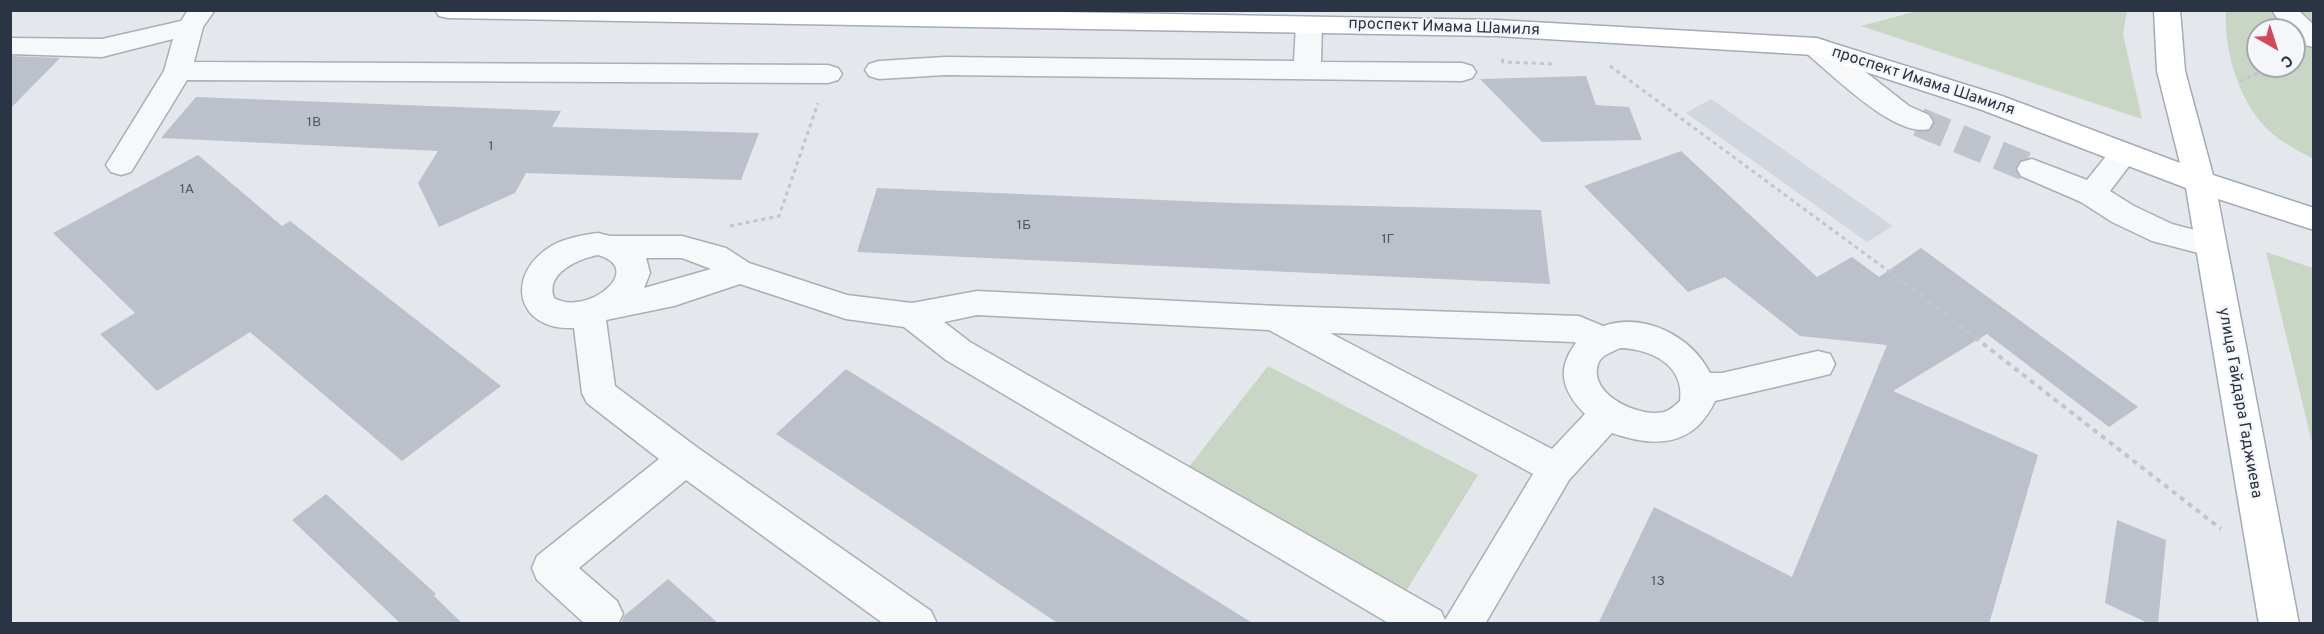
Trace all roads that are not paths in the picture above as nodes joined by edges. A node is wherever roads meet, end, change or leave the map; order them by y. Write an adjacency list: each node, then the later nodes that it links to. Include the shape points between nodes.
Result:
1 (448, 10): 5 (main road, проспект Имама Шамиля)
2 (2167, 10): 18 (main road, улица Гайдара Гаджиева, via 2171,71)
3 (2285, 10): 6 (street, via 2292,22)
4 (196, 19): 7 (street, via 102,48); 11 (street)
5 (1309, 25): 8 (main road, проспект Имама Шамиля, via 1496,28); 10 (street)
6 (2313, 39)
7 (10, 46)
8 (1816, 47): 14 (street, via 1899,113); 15 (main road, проспект Имама Шамиля, via 1992,103)
9 (879, 70): 10 (street, via 945,66)
10 (1308, 70): 12 (street)
11 (178, 71): 13 (street); 16 (street)
12 (1462, 72)
13 (828, 74)
14 (1919, 122)
15 (2124, 153): 18 (main road, проспект Имама Шамиля); 19 (street)
16 (121, 165)
17 (2032, 169): 19 (street)
18 (2200, 182): 20 (main road, проспект Имама Шамиля); 21 (main road, улица Гайдара Гаджиева)
19 (2092, 194): 21 (street, via 2163,233)
20 (2313, 219)
21 (2210, 245): 37 (main road, улица Гайдара Гаджиева)
22 (614, 246): 23 (street, via 682,247 715,256); 24 (street, via 633,261 635,273 631,285); 24 (street, via 598,244 565,253 540,274 535,287 536,298 549,311 572,316)
23 (738, 271): 24 (street, via 674,295); 25 (street, via 846,307)
24 (598, 311): 31 (street, via 599,393)
25 (912, 316): 26 (street, via 977,303); 35 (street, via 957,351)
26 (1274, 318): 27 (street, via 1579,329); 32 (street)
27 (1600, 340): 29 (street, via 1634,335 1669,347 1694,372); 30 (street, via 1584,354 1579,374 1592,402)
28 (1818, 364): 29 (street, via 1722,387)
29 (1699, 387): 30 (street, via 1699,401 1692,414 1663,428 1625,423)
30 (1607, 414): 32 (street)
31 (685, 459): 33 (street, via 551,568); 34 (street)
32 (1556, 469): 36 (street)
33 (603, 614)
34 (917, 624)
35 (1427, 624)
36 (1463, 624)
37 (2279, 624)

